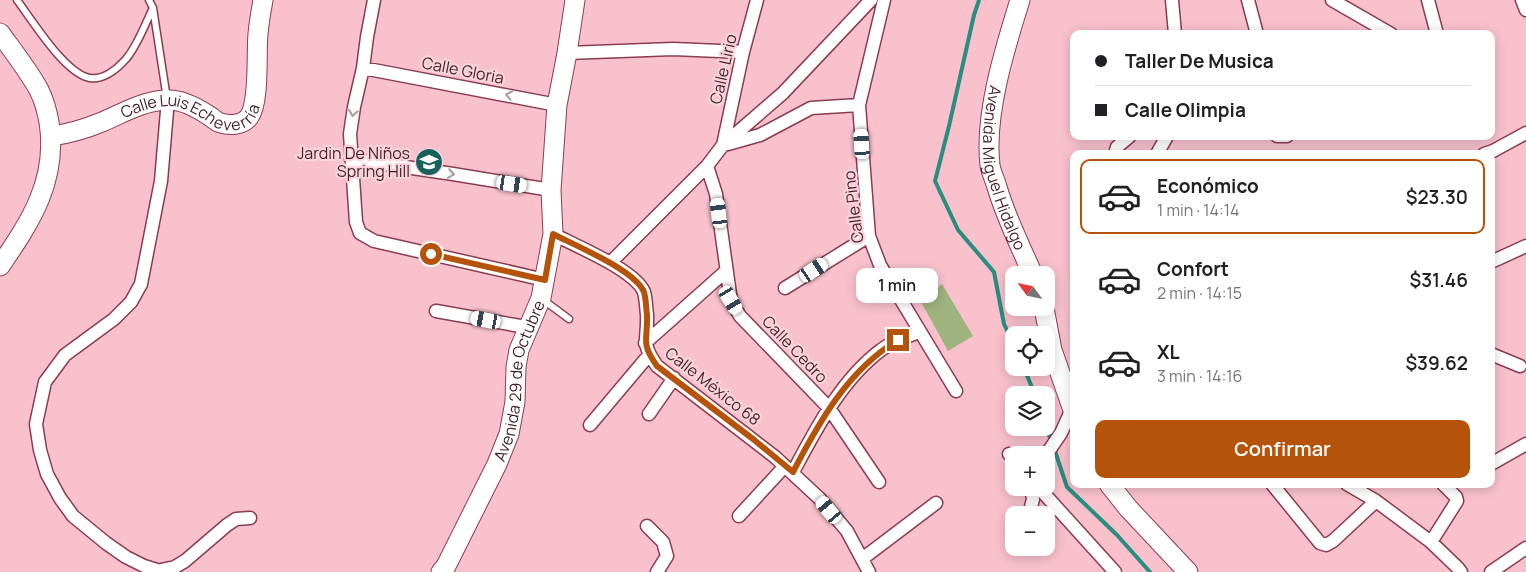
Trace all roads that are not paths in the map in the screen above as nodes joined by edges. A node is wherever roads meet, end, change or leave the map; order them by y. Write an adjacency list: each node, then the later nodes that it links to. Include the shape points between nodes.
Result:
1 (17, 0): 15 (lane, via 72,71 90,78 106,76 126,59)
2 (149, 0): 15 (lane)
3 (263, 0): 25 (street, Calle Luis Echeverría, via 256,82 249,117 235,124 220,123 185,102)
4 (374, 0): 24 (street)
5 (575, 0): 23 (street, Avenida 29 de Octubre)
6 (757, 0): 22 (street, Calle Lirio)
7 (871, 0): 31 (street, via 783,93)
8 (884, 0): 27 (street, Calle Pino)
9 (1020, 0): 43 (street, Avenida Miguel Hidalgo, via 995,95 989,140 990,166 1003,211)
10 (1172, 0): 17 (street)
11 (1248, 0): 18 (street)
12 (1332, 0): 19 (street)
13 (1428, 0): 20 (street)
14 (1522, 0): 16 (street)
15 (153, 8): 25 (lane)
16 (1526, 10)
17 (1175, 30)
18 (1256, 30)
19 (1384, 30)
20 (1437, 30)
21 (0, 33): 29 (street, via 40,90)
22 (742, 52): 23 (street, via 672,49); 31 (street, Calle Lirio)
23 (567, 53): 26 (street, Avenida 29 de Octubre)
24 (363, 68): 26 (street, Calle Gloria, one-way to 24); 34 (street, one-way to 34, via 350,134)
25 (168, 100): 29 (street, Calle Luis Echeverría, via 144,103 100,123); 82 (street, via 161,181 141,284 131,302 114,319 65,355 45,382 36,424 47,474 73,516 126,557)
26 (557, 105): 36 (street, Avenida 29 de Octubre)
27 (859, 105): 31 (street, via 811,108 760,135); 38 (street, Calle Pino)
28 (1526, 133): 33 (street)
29 (51, 136): 42 (street, via 46,185 23,231)
30 (1125, 140): 32 (street)
31 (723, 145): 35 (street)
32 (1116, 150)
33 (1495, 150)
34 (351, 159): 36 (street, one-way to 36); 46 (street, via 356,222 365,237)
35 (707, 166): 41 (street); 44 (street, Calle Cedro, via 716,194)
36 (551, 190): 37 (street, Avenida 29 de Octubre)
37 (553, 234): 41 (street, Calle México 68); 46 (street, Avenida 29 de Octubre)
38 (869, 236): 45 (street); 51 (street, Calle Pino, via 880,265)
39 (1526, 246): 40 (street)
40 (1495, 260)
41 (610, 263): 52 (street, Calle México 68, via 643,290 647,316)
42 (0, 266)
43 (1029, 266)
44 (726, 271): 52 (street); 59 (street, Calle Cedro, via 731,300 740,316)
45 (785, 288)
46 (543, 289): 49 (lane); 50 (street, Avenida 29 de Octubre)
47 (436, 312): 50 (street)
48 (1046, 316): 58 (street, via 1052,350)
49 (569, 319)
50 (529, 326): 81 (street, Avenida 29 de Octubre, via 519,350 509,434)
51 (920, 332): 57 (street, Calle Pino); 59 (street, via 881,350)
52 (645, 342): 53 (street, Calle México 68)
53 (649, 355): 56 (street, Calle México 68, via 657,366); 62 (street)
54 (1495, 356): 55 (street)
55 (1524, 367)
56 (674, 378): 60 (street); 66 (street, Calle México 68)
57 (956, 391)
58 (1070, 402)
59 (829, 408): 66 (street); 67 (street, Calle Cedro)
60 (649, 414)
61 (1070, 416): 64 (street)
62 (590, 425)
63 (1526, 444): 65 (street)
64 (1052, 446)
65 (1495, 462)
66 (789, 469): 75 (street); 80 (street, Calle México 68, via 848,531)
67 (879, 482)
68 (1112, 488): 86 (street)
69 (1277, 488): 73 (street, via 1320,543 1326,545)
70 (1353, 488): 73 (street)
71 (1451, 488): 78 (street, via 1457,501)
72 (1046, 496): 85 (street)
73 (1376, 501): 78 (street)
74 (936, 503): 80 (street)
75 (739, 516)
76 (250, 518): 82 (street, via 236,519 227,524 185,561)
77 (647, 526): 83 (street, via 663,542 667,556)
78 (1432, 542): 87 (street)
79 (1526, 548): 88 (street)
80 (862, 559): 84 (street, Calle México 68)
81 (447, 570)
82 (162, 571)
83 (657, 572)
84 (869, 572)
85 (1115, 572)
86 (1188, 572)
87 (1460, 572)
88 (1491, 572)

